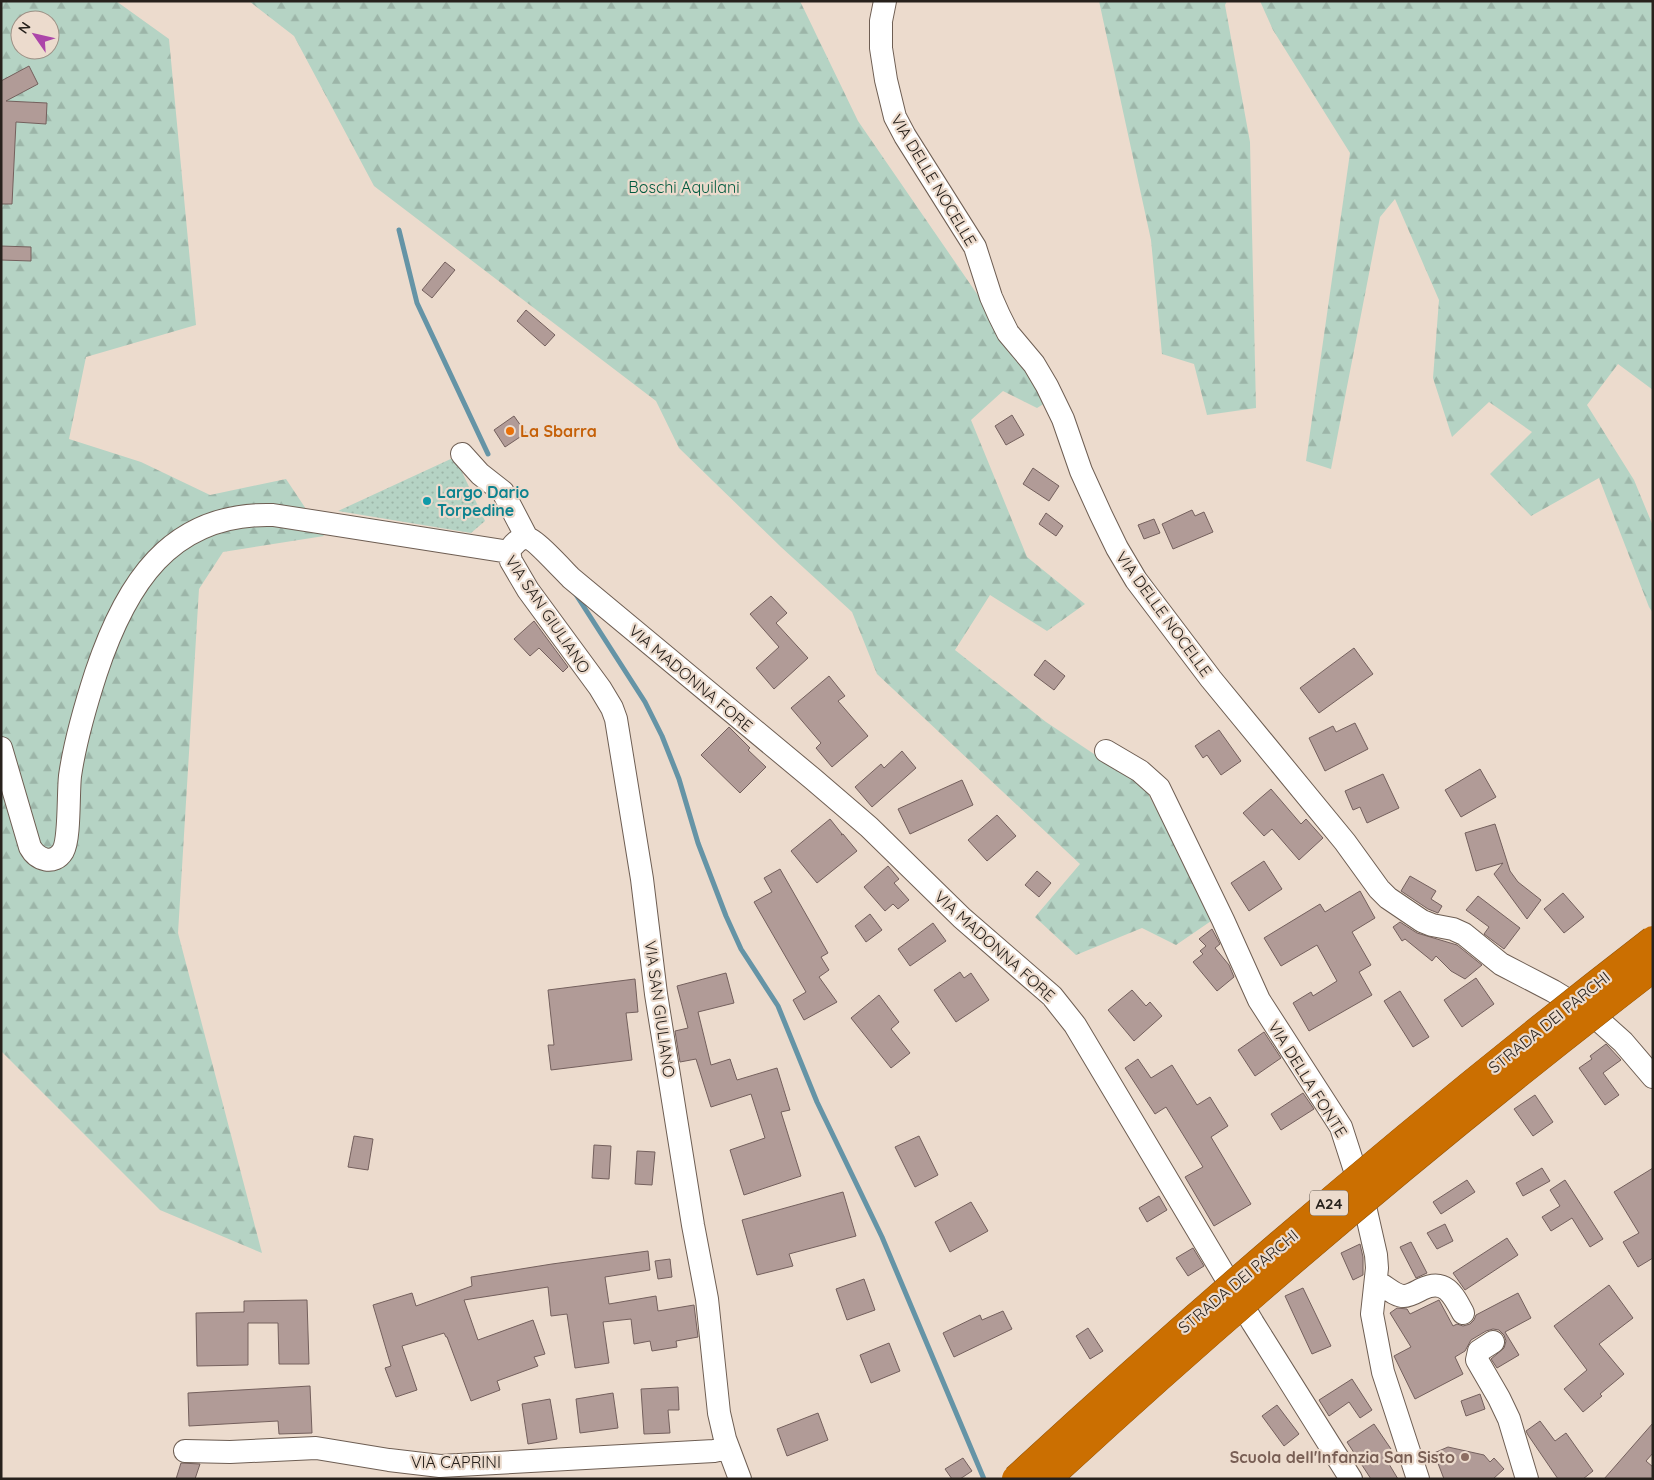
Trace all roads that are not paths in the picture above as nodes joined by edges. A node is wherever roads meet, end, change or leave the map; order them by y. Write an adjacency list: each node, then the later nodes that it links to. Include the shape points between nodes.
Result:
1 (885, 1): 9 (street, VIA DELLE NOCELLE, via 881,48 895,117 976,247 999,315 1008,333 1034,364 1047,386 1097,507 1136,580 1210,679 1388,898 1422,921 1464,934 1506,967 1578,1006 1617,1036)
2 (462, 454): 3 (street, via 503,492)
3 (527, 538): 4 (street, via 513,544); 18 (street, VIA MADONNA FORE, via 536,542 571,578 851,812 962,918 1062,1007)
4 (509, 552): 5 (street, VIA SAN GIULIANO, via 272,515 248,515 207,526 171,546 153,563 119,615 91,689 79,735 70,776 66,842 58,857 45,860 33,853); 13 (street, VIA SAN GIULIANO, via 528,590 600,688 616,719 642,879 659,1014 707,1299 719,1413)
5 (1, 748)
6 (1106, 751): 10 (street, VIA DELLA FONTE, via 1140,771 1159,788 1260,1000 1340,1127 1371,1228 1378,1268)
7 (1653, 940): 16 (highway, STRADA DEI PARCHI / A24, bridge, via 1322,1209 1176,1334)
8 (1653, 968): 17 (highway, STRADA DEI PARCHI / A24, bridge, via 1496,1091 1339,1222)
9 (1653, 1077)
10 (1376, 1282): 11 (street, via 1402,1296 1429,1286 1442,1286 1451,1293); 19 (street, VIA DELLA FONTE, via 1372,1314 1383,1372)
11 (1463, 1312)
12 (1493, 1342): 20 (street, via 1479,1351 1477,1360 1509,1419)
13 (728, 1448): 14 (street, VIA CAPRINI, via 440,1466 316,1448); 15 (street, VIA SAN GIULIANO)
14 (185, 1452)
15 (740, 1479)
16 (1016, 1479)
17 (1047, 1479)
18 (1351, 1479)
19 (1418, 1479)
20 (1527, 1479)

